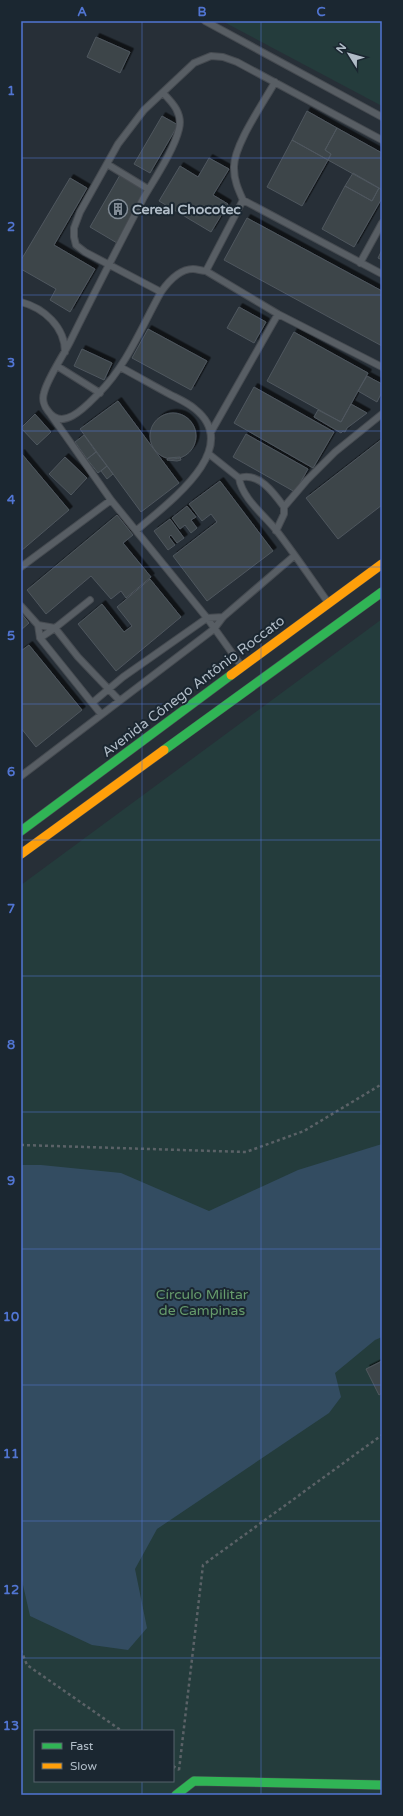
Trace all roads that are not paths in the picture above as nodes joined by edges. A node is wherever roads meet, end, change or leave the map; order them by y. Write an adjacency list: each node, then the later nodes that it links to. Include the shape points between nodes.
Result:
1 (205, 21): 4 (lane)
2 (275, 82): 3 (lane, via 237,62 211,56 194,64); 5 (lane); 8 (lane, via 236,152 236,185)
3 (163, 92): 6 (lane, via 144,110 118,144); 7 (lane, via 176,107 180,118 179,129)
4 (382, 117)
5 (382, 140)
6 (107, 164): 7 (lane); 11 (lane, via 80,212 74,228 74,237 76,245)
7 (148, 189): 11 (lane)
8 (243, 200): 10 (lane); 12 (lane)
9 (382, 223): 10 (lane)
10 (360, 263): 13 (lane)
11 (108, 264): 14 (lane); 17 (lane)
12 (206, 271): 14 (lane, via 193,269 182,272 168,281); 16 (lane)
13 (382, 274)
14 (161, 292): 19 (lane)
15 (21, 302): 17 (lane, via 43,311 52,320 65,343)
16 (278, 314): 20 (lane); 24 (lane)
17 (64, 354): 18 (lane)
18 (57, 366): 21 (lane); 22 (lane, via 44,394 43,401)
19 (120, 367): 21 (lane); 24 (lane, via 194,408 207,422)
20 (382, 367)
21 (100, 392): 22 (lane, via 74,416 61,418)
22 (49, 412): 27 (lane)
23 (382, 414): 28 (lane, via 335,452)
24 (211, 432): 25 (lane)
25 (209, 454): 26 (lane); 29 (lane, via 187,485)
26 (239, 478): 28 (lane, via 250,476 257,480); 30 (lane, via 245,493)
27 (111, 500): 29 (lane); 33 (lane)
28 (284, 507): 30 (lane, via 284,514)
29 (137, 530): 39 (lane)
30 (276, 531): 31 (lane)
31 (294, 556): 36 (lane); 38 (lane)
32 (382, 564): 36 (main road, Avenida Cônego Antônio Roccato)
33 (21, 567)
34 (382, 592): 51 (main road)
35 (90, 600): 41 (lane)
36 (328, 602): 44 (main road, Avenida Cônego Antônio Roccato)
37 (21, 606): 40 (lane)
38 (223, 617): 39 (lane); 42 (lane)
39 (207, 618): 42 (lane); 45 (lane)
40 (38, 625): 41 (lane); 43 (lane)
41 (55, 628): 43 (lane); 45 (lane)
42 (214, 629): 44 (lane); 46 (lane)
43 (40, 638): 47 (lane)
44 (241, 666): 50 (main road, Avenida Cônego Antônio Roccato)
45 (108, 689): 46 (lane); 47 (lane)
46 (119, 700): 48 (lane)
47 (92, 703): 48 (lane)
48 (101, 714): 49 (lane)
49 (21, 776)
50 (21, 831)
51 (21, 854)
52 (382, 1785): 53 (main road, via 194,1781)
53 (176, 1795)

